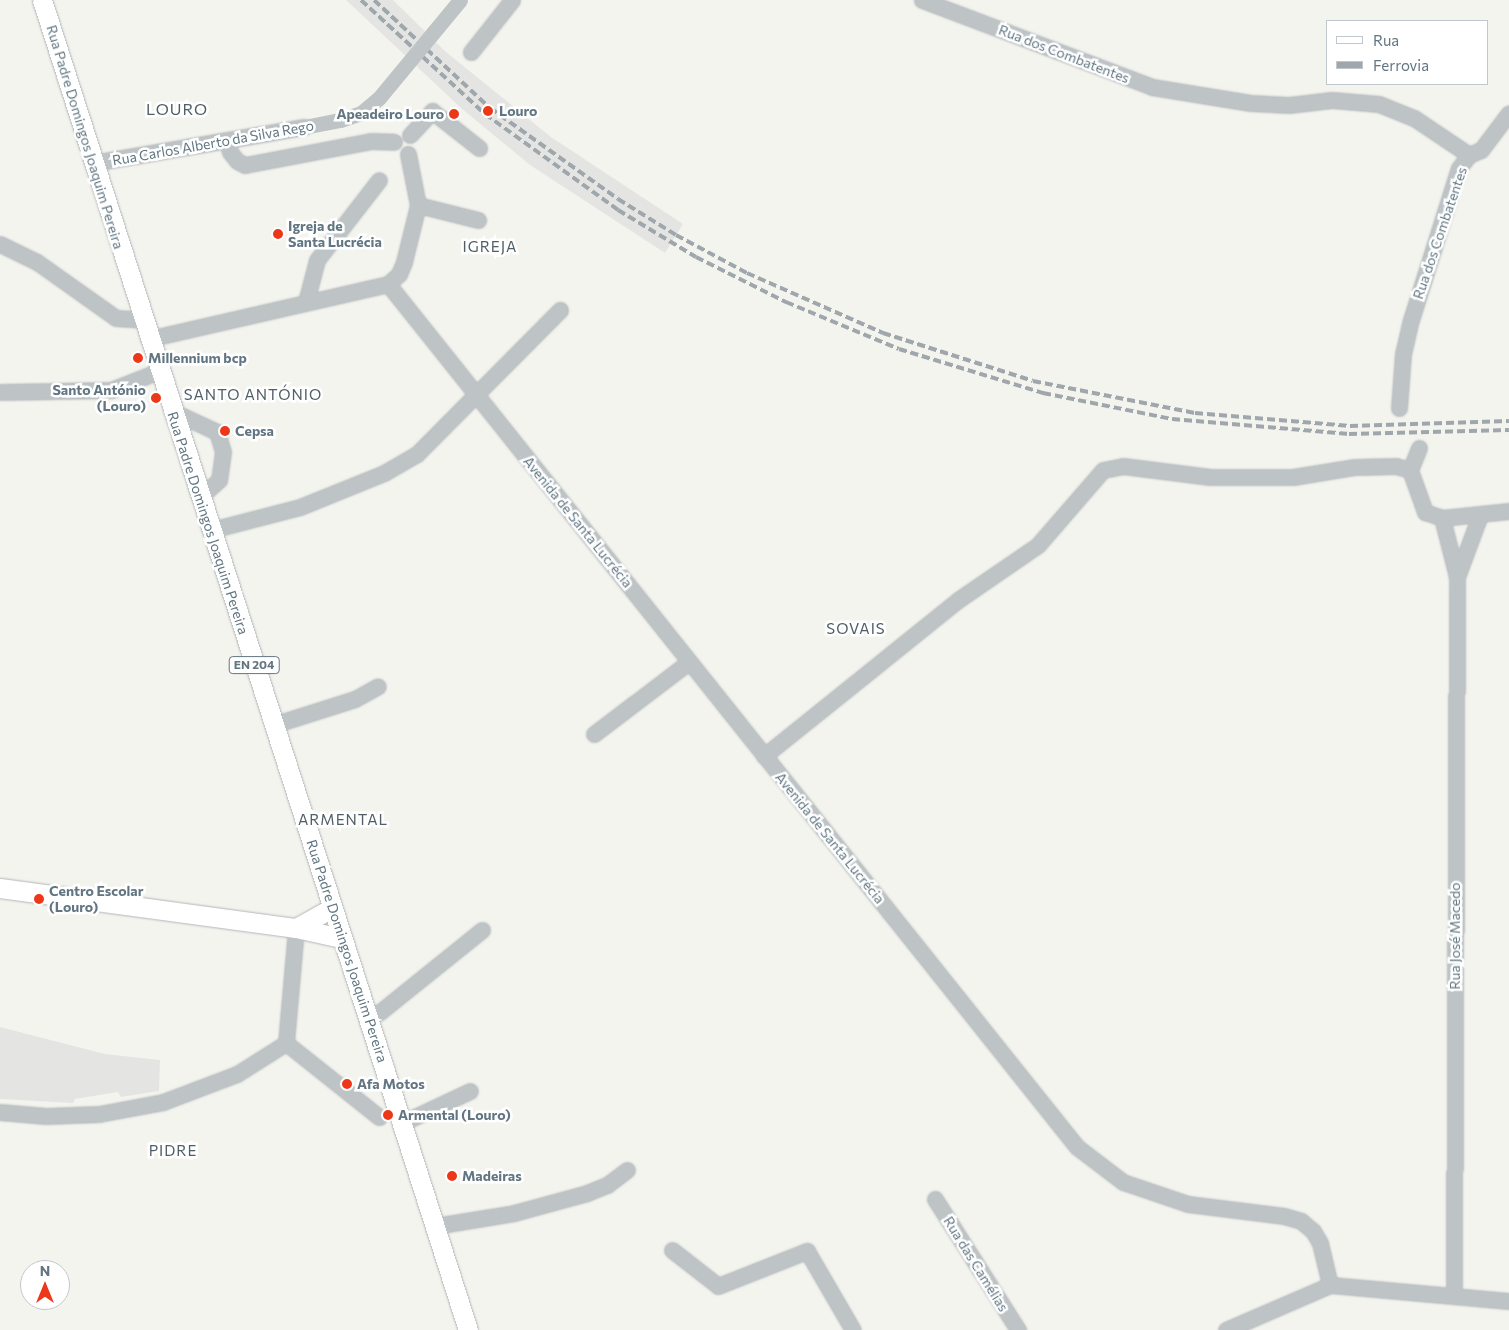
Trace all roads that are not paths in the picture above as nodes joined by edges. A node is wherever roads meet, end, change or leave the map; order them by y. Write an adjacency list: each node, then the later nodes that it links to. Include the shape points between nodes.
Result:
1 (42, 0): 13 (main road, Rua Padre Domingos Joaquim Pereira / EN 204)
2 (460, 0): 8 (street, Rua Carlos Alberto da Silva Rego, bridge, via 379,98 361,113)
3 (512, 0): 5 (street)
4 (922, 0): 12 (street, Rua dos Combatentes, via 1152,87 1251,103 1290,105 1332,100 1379,104 1414,118)
5 (471, 52)
6 (1509, 113): 12 (street, via 1481,150)
7 (410, 135): 9 (street, via 399,135); 10 (street, via 432,111); 11 (street, via 414,146)
8 (227, 140): 9 (street, via 230,152 245,165 371,141); 13 (street, Rua Carlos Alberto da Silva Rego)
9 (394, 142): 11 (street, via 398,152)
10 (479, 148)
11 (408, 154): 15 (street)
12 (1468, 155): 26 (street, Rua dos Combatentes, via 1459,168 1411,320 1403,354)
13 (93, 163): 21 (main road, Rua Padre Domingos Joaquim Pereira / EN 204)
14 (379, 180): 19 (street, via 317,260)
15 (418, 205): 16 (street); 18 (street, via 404,262 399,274)
16 (478, 220)
17 (0, 244): 21 (street, via 37,262 116,318)
18 (388, 284): 19 (street); 25 (street, Avenida de Santa Lucrécia)
19 (306, 302): 22 (street)
20 (560, 310): 25 (street)
21 (142, 320): 22 (main road, Rua Padre Domingos Joaquim Pereira / EN 204)
22 (148, 339): 23 (main road, Rua Padre Domingos Joaquim Pereira / EN 204)
23 (158, 371): 24 (street, via 111,390); 27 (main road, Rua Padre Domingos Joaquim Pereira / EN 204)
24 (0, 392)
25 (474, 393): 34 (street, via 417,454 384,473 300,507); 36 (street, Avenida de Santa Lucrécia)
26 (1399, 408)
27 (172, 411): 30 (main road, Rua Padre Domingos Joaquim Pereira / EN 204); 30 (street, via 217,432 223,452 219,480)
28 (1420, 448): 29 (street)
29 (1410, 470): 33 (street, via 1425,512); 40 (street, via 1396,466 1355,467 1293,477 1210,477 1123,466 1103,470 1038,545 958,600)
30 (200, 497): 34 (main road, Rua Padre Domingos Joaquim Pereira / EN 204)
31 (1509, 511): 32 (street)
32 (1480, 514): 33 (street); 35 (street, Rua José Macedo)
33 (1442, 518): 35 (street, Rua José Macedo)
34 (211, 530): 38 (main road, Rua Padre Domingos Joaquim Pereira / EN 204)
35 (1456, 577): 57 (street, Rua José Macedo)
36 (689, 662): 39 (street); 40 (street, Avenida de Santa Lucrécia)
37 (378, 686): 38 (street, via 354,699)
38 (273, 725): 42 (main road, Rua Padre Domingos Joaquim Pereira / EN 204)
39 (594, 734)
40 (764, 756): 56 (street, Avenida de Santa Lucrécia, via 1076,1147 1123,1182 1188,1204 1301,1221 1313,1230 1320,1243)
41 (0, 888): 43 (main road)
42 (332, 908): 43 (main road); 45 (main road, Rua Padre Domingos Joaquim Pereira / EN 204)
43 (296, 928): 45 (main road); 47 (street)
44 (482, 930): 46 (street)
45 (341, 938): 46 (main road, Rua Padre Domingos Joaquim Pereira / EN 204)
46 (370, 1017): 51 (main road, Rua Padre Domingos Joaquim Pereira / EN 204)
47 (286, 1044): 49 (street, via 237,1074 163,1102 99,1114); 50 (street)
48 (470, 1091): 51 (street)
49 (0, 1112)
50 (379, 1117)
51 (402, 1123): 54 (main road, Rua Padre Domingos Joaquim Pereira / EN 204)
52 (627, 1170): 54 (street, via 607,1185 587,1193 514,1213)
53 (935, 1199): 61 (street, Rua das Camélias)
54 (435, 1226): 59 (main road, Rua Padre Domingos Joaquim Pereira / EN 204)
55 (672, 1250): 60 (street, via 718,1286 807,1251)
56 (1330, 1285): 57 (street); 62 (street)
57 (1454, 1295): 58 (street)
58 (1509, 1301)
59 (468, 1330)
60 (853, 1330)
61 (1018, 1330)
62 (1226, 1330)

